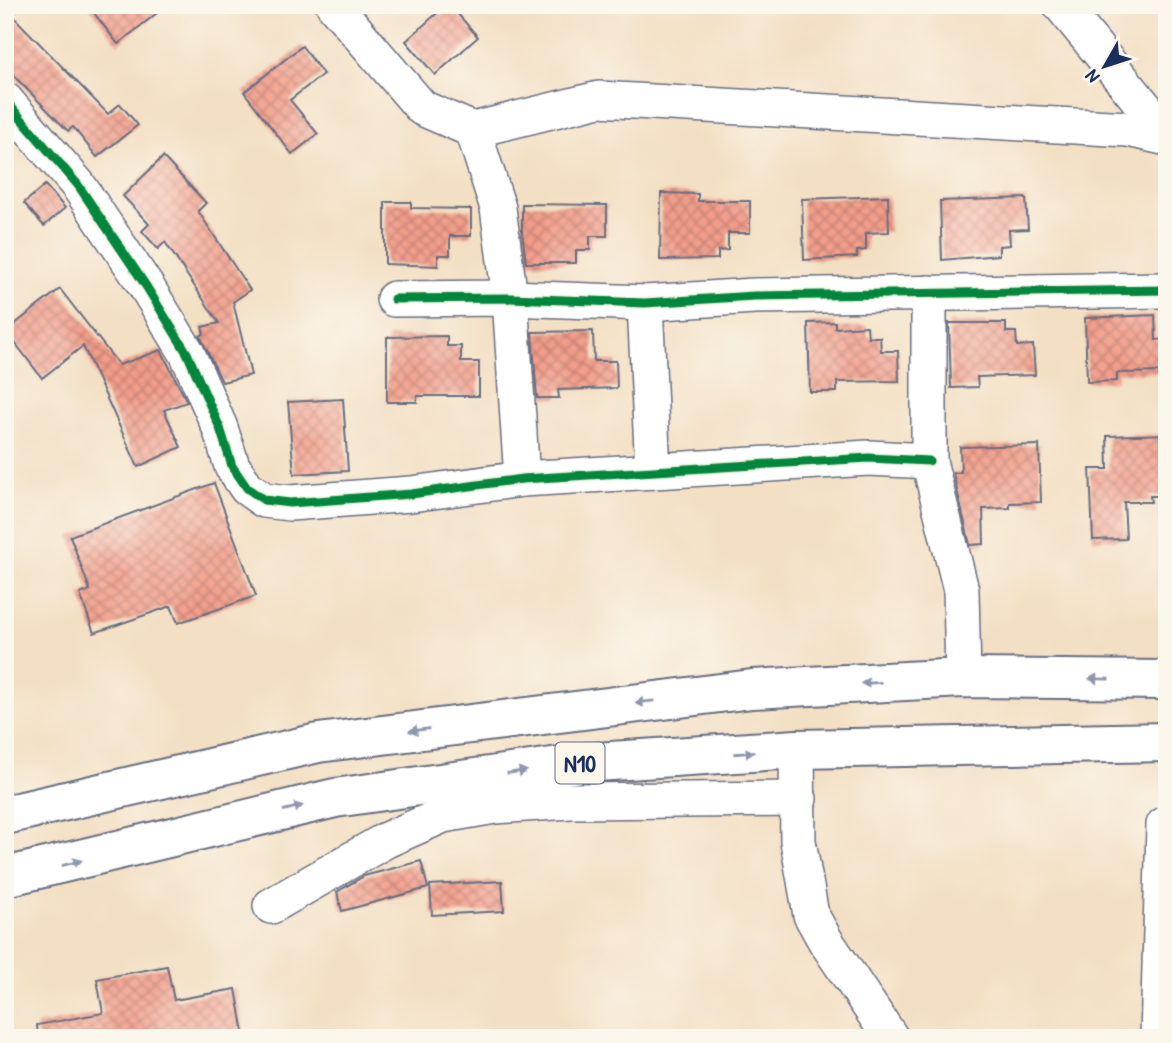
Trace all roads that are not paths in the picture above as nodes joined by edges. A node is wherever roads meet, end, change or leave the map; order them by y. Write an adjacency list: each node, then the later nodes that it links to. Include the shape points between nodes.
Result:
1 (334, 5): 4 (street, via 422,108)
2 (1061, 5): 5 (street)
3 (5, 100): 14 (street, via 78,185 153,298 187,353 233,466 247,488 264,500 290,503)
4 (473, 130): 6 (street, via 599,99 1128,129); 9 (street, via 498,208)
5 (1167, 130)
6 (1167, 138)
7 (1167, 290): 8 (street)
8 (929, 293): 11 (street); 12 (street)
9 (510, 298): 10 (street); 11 (street); 14 (street)
10 (394, 299)
11 (645, 303): 13 (street)
12 (929, 461): 13 (street, via 869,458); 15 (street, via 961,590)
13 (653, 471): 14 (street)
14 (522, 479)
15 (963, 678): 16 (main road, N10, one-way to 15); 17 (main road, N10, one-way to 17, via 751,689)
16 (1167, 680)
17 (579, 710): 20 (main road); 22 (main road, N10, one-way to 22, via 318,743)
18 (1167, 742): 19 (main road, N10)
19 (797, 749): 20 (main road, N10, one-way to 19); 21 (street)
20 (580, 763): 24 (main road, N10, one-way to 20, via 335,798)
21 (799, 799): 25 (street, via 571,801 495,806 443,816 386,840); 26 (street, via 798,841 811,915)
22 (5, 815)
23 (1164, 825): 27 (street)
24 (5, 877)
25 (271, 906)
26 (884, 1035)
27 (1158, 1038)

